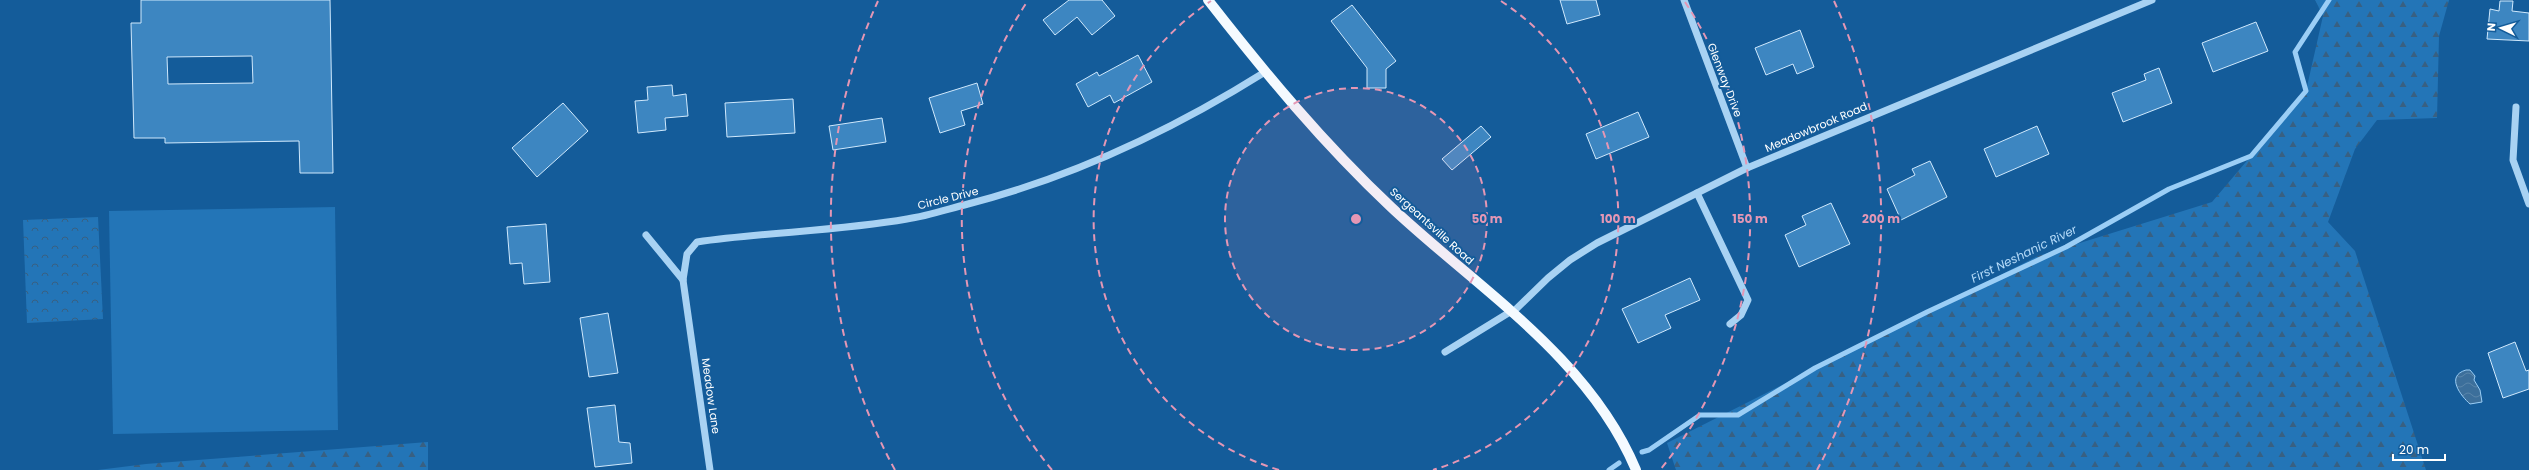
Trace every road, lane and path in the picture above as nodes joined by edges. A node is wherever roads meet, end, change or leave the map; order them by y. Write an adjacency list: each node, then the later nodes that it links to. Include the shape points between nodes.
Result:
1 (1208, 0): 4 (main road, Sergeantsville Road)
2 (1684, 0): 6 (street, Glenway Drive)
3 (2152, 0): 6 (street, Meadowbrook Road)
4 (1265, 72): 10 (street, Circle Drive, via 1176,124 1056,176 998,197 908,219 697,242 687,254); 11 (main road, Sergeantsville Road, via 1324,140 1391,207)
5 (2516, 107): 8 (street, via 2513,160)
6 (1746, 168): 7 (street, Meadowbrook Road)
7 (1697, 193): 11 (street, Meadowbrook Road, via 1597,243 1570,260); 12 (street, via 1748,300 1741,315)
8 (2529, 204)
9 (646, 235): 10 (street)
10 (683, 280): 13 (street, Circle Drive)
11 (1511, 312): 14 (street, Meadowbrook Road); 16 (main road, Sergeantsville Road, via 1593,395 1613,424)
12 (1730, 324)
13 (690, 326): 15 (street, Meadow Lane)
14 (1445, 352)
15 (710, 470)
16 (1636, 470)

